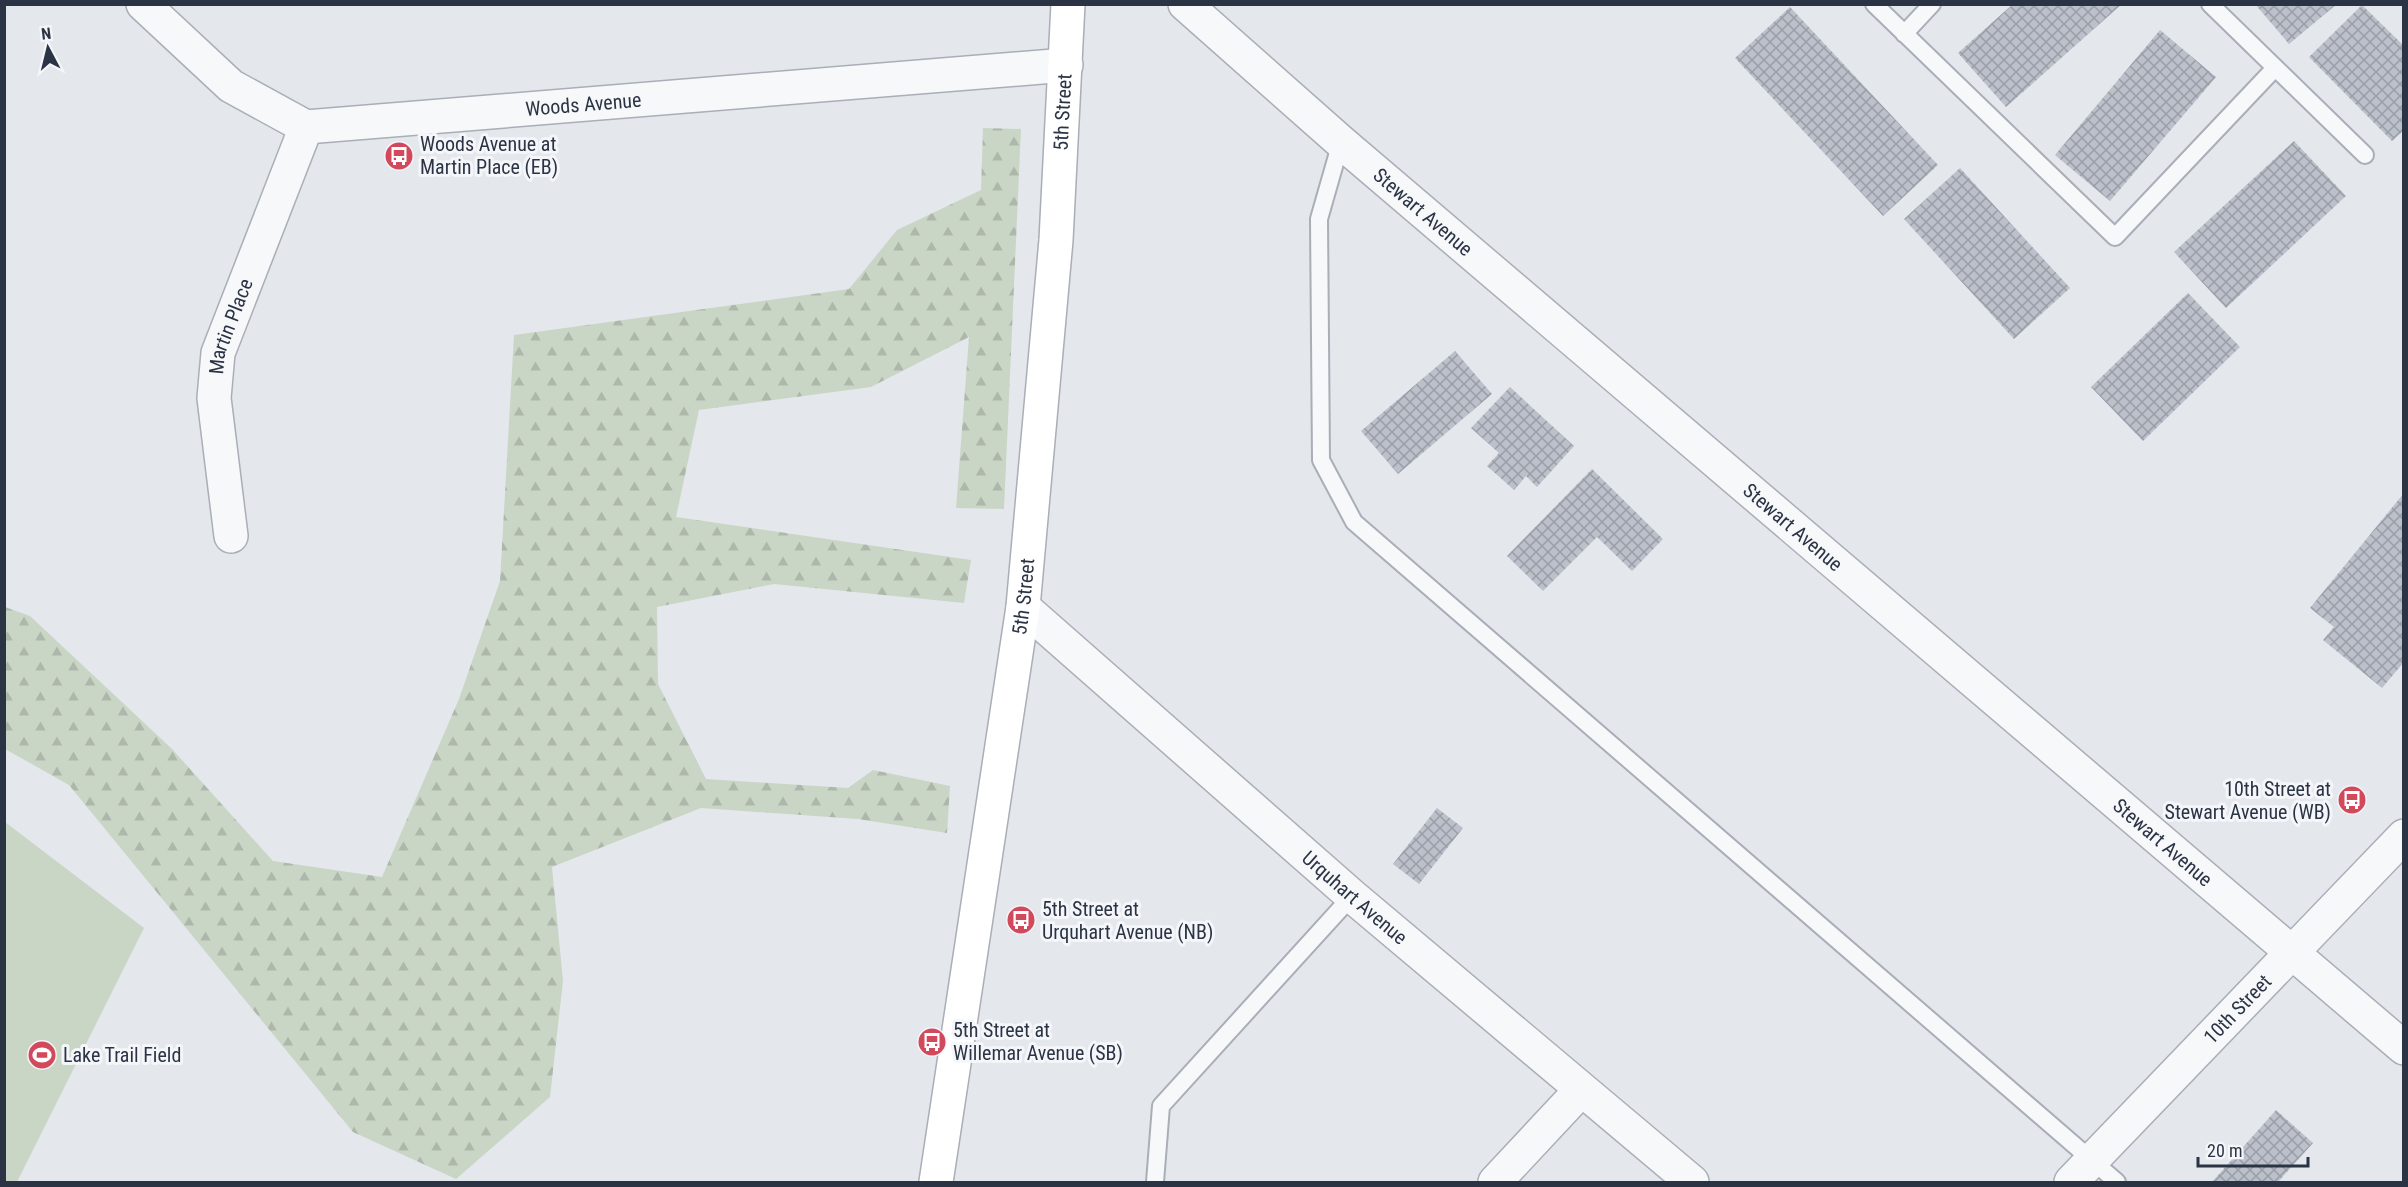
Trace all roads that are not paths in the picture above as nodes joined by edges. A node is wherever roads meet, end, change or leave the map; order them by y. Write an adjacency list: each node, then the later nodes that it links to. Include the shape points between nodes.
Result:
1 (143, 4): 10 (street, via 231,86)
2 (1068, 4): 8 (street, 5th Street)
3 (1185, 4): 11 (street, Stewart Avenue)
4 (1874, 4): 7 (lane)
5 (1932, 4): 7 (lane)
6 (2210, 4): 9 (lane)
7 (1904, 34): 9 (lane, via 2115,237)
8 (1066, 65): 10 (street, Woods Avenue); 14 (street, 5th Street, via 1056,240)
9 (2275, 68): 12 (lane)
10 (306, 127): 13 (street, Martin Place, via 218,352 214,398)
11 (1341, 142): 17 (street, Stewart Avenue); 20 (lane, via 1319,219 1321,460 1354,522)
12 (2366, 155)
13 (231, 536)
14 (1023, 607): 16 (street, Urquhart Avenue); 21 (street, 5th Street)
15 (2403, 837): 17 (street, 10th Street)
16 (1352, 896): 19 (street, Urquhart Avenue); 22 (lane, via 1161,1106)
17 (2293, 953): 18 (street, Stewart Avenue); 20 (street, 10th Street)
18 (2403, 1048)
19 (1581, 1090): 23 (street); 24 (street, Urquhart Avenue)
20 (2081, 1171): 25 (lane)
21 (936, 1182)
22 (1155, 1182)
23 (1495, 1182)
24 (1692, 1182)
25 (2117, 1182)

